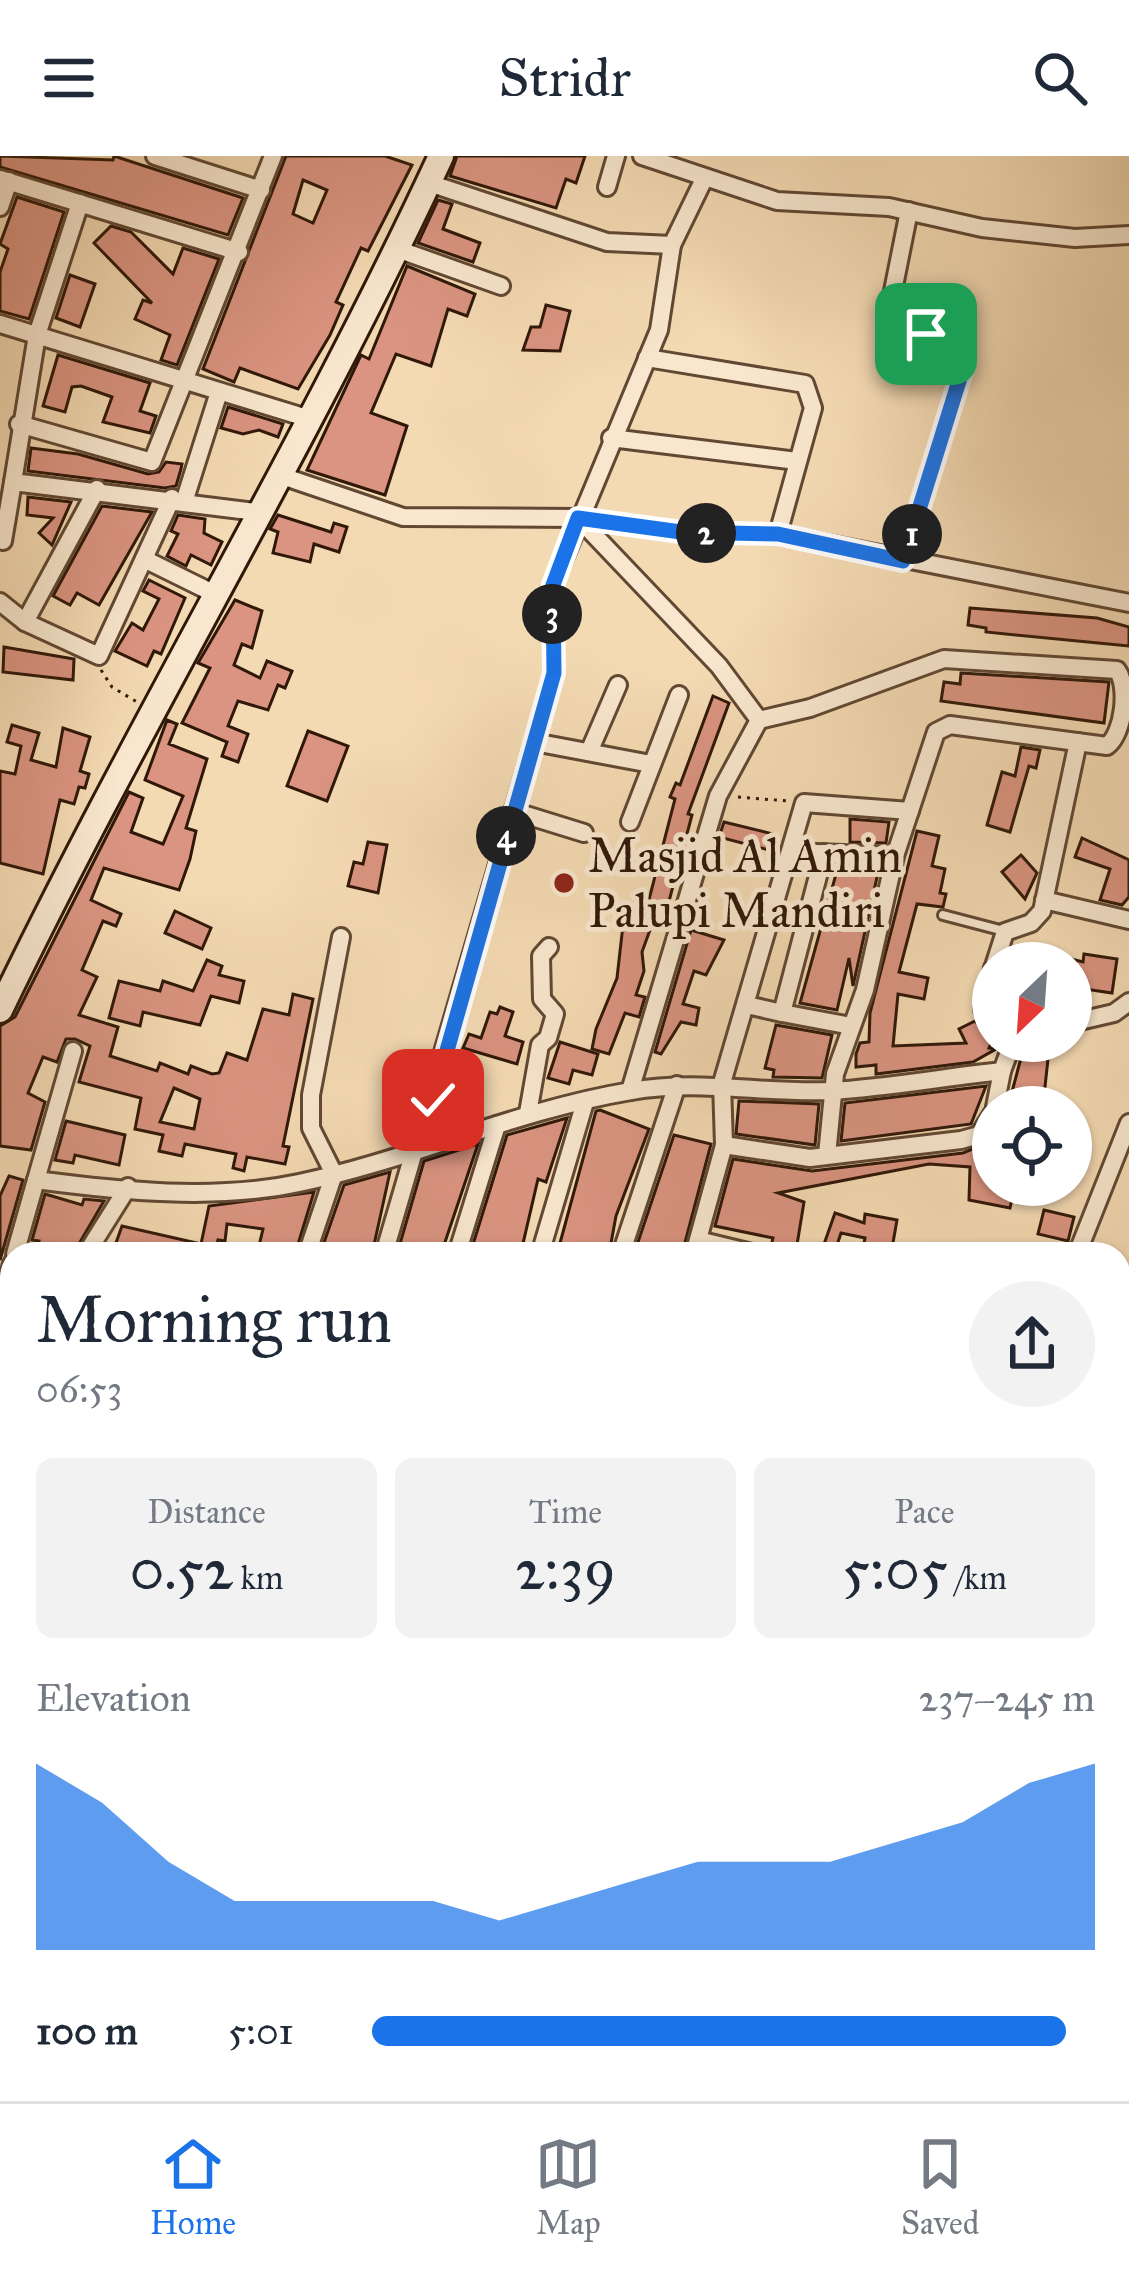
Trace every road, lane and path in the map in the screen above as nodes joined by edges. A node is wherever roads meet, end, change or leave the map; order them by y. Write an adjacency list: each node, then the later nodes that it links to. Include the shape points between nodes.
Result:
1 (154, 156): 10 (street)
2 (273, 156): 10 (street)
3 (441, 156): 8 (main road)
4 (616, 156): 9 (street)
5 (642, 156): 6 (street)
6 (704, 179): 13 (street, via 777,200); 15 (street)
7 (4, 180): 11 (street); 12 (street)
8 (429, 183): 15 (street, via 607,242); 16 (main road)
9 (608, 187)
10 (261, 190): 17 (street)
11 (80, 203): 17 (street); 20 (street)
12 (0, 207)
13 (909, 212): 14 (street, via 982,228); 37 (street, via 890,311 956,346 964,365)
14 (1129, 236)
15 (672, 245): 21 (street)
16 (397, 249): 18 (street); 24 (main road)
17 (239, 252): 22 (street)
18 (501, 286)
19 (0, 324): 20 (street)
20 (37, 335): 22 (street); 25 (street)
21 (647, 358): 26 (street); 27 (street, via 805,384 813,408)
22 (185, 382): 23 (street); 25 (street, via 148,463)
23 (219, 392): 24 (street); 31 (street)
24 (310, 419): 28 (main road)
25 (20, 424): 29 (street)
26 (611, 438): 27 (street); 33 (street)
27 (797, 461): 34 (street)
28 (282, 476): 32 (main road); 33 (street, via 403,517)
29 (13, 482): 30 (street); 35 (street)
30 (97, 489): 31 (street); 41 (street)
31 (179, 498): 32 (street); 36 (street)
32 (264, 513): 38 (main road)
33 (578, 518): 34 (street); 47 (street, via 719,666); 48 (street, via 553,585 556,657)
34 (778, 534): 37 (street)
35 (3, 541)
36 (144, 559): 38 (street); 42 (street)
37 (903, 561): 40 (street)
38 (217, 595): 46 (main road)
39 (0, 602): 41 (street)
40 (1129, 603)
41 (25, 622): 42 (street)
42 (99, 656): 46 (path, via 105,681)
43 (618, 685): 50 (street)
44 (1127, 688): 47 (street, via 1122,674 1101,667 944,659); 49 (street, via 1114,742)
45 (679, 695): 51 (street)
46 (152, 710): 70 (main road)
47 (759, 720): 52 (street)
48 (534, 742): 50 (street); 54 (street)
49 (1078, 742): 55 (street, via 941,727); 61 (street)
50 (589, 752): 51 (street)
51 (652, 764): 56 (street)
52 (718, 796): 53 (path); 80 (street)
53 (804, 803): 55 (street); 58 (street)
54 (513, 811): 57 (street); 88 (street)
55 (910, 812): 60 (street)
56 (630, 822)
57 (584, 833)
58 (791, 852): 59 (street); 69 (street)
59 (824, 853): 60 (street); 71 (street)
60 (896, 856): 73 (street)
61 (1044, 900): 63 (street); 64 (street, via 1035,920)
62 (943, 915): 64 (lane)
63 (1129, 920)
64 (1005, 932): 66 (street)
65 (341, 938): 90 (street, via 311,1095 314,1139)
66 (1002, 942)
67 (549, 947): 83 (street, via 541,956 541,996 555,1014 540,1045)
68 (1129, 1002): 72 (street)
69 (747, 1005): 71 (street); 77 (street)
70 (0, 1010)
71 (782, 1013): 73 (street)
72 (1092, 1018)
73 (851, 1026): 81 (street)
74 (73, 1052): 91 (street)
75 (1005, 1062): 76 (street)
76 (1002, 1071): 79 (street); 81 (street)
77 (722, 1083): 78 (street); 81 (street); 87 (street)
78 (677, 1085): 80 (street); 99 (street)
79 (999, 1086)
80 (630, 1091): 82 (street)
81 (831, 1091): 89 (street)
82 (585, 1102): 83 (street); 98 (street)
83 (528, 1113): 85 (street)
84 (1129, 1123): 101 (street)
85 (496, 1125): 88 (street); 97 (street)
86 (972, 1138): 89 (street)
87 (724, 1145): 89 (street, via 798,1158); 100 (street)
88 (417, 1152): 90 (street); 96 (street)
89 (827, 1154)
90 (334, 1174): 92 (street, via 252,1190); 95 (street)
91 (36, 1180): 92 (street); 93 (street)
92 (128, 1187): 94 (street)
93 (18, 1242)
94 (94, 1242)
95 (311, 1242)
96 (388, 1242)
97 (461, 1242)
98 (544, 1242)
99 (625, 1242)
100 (697, 1242)
101 (1082, 1242)

